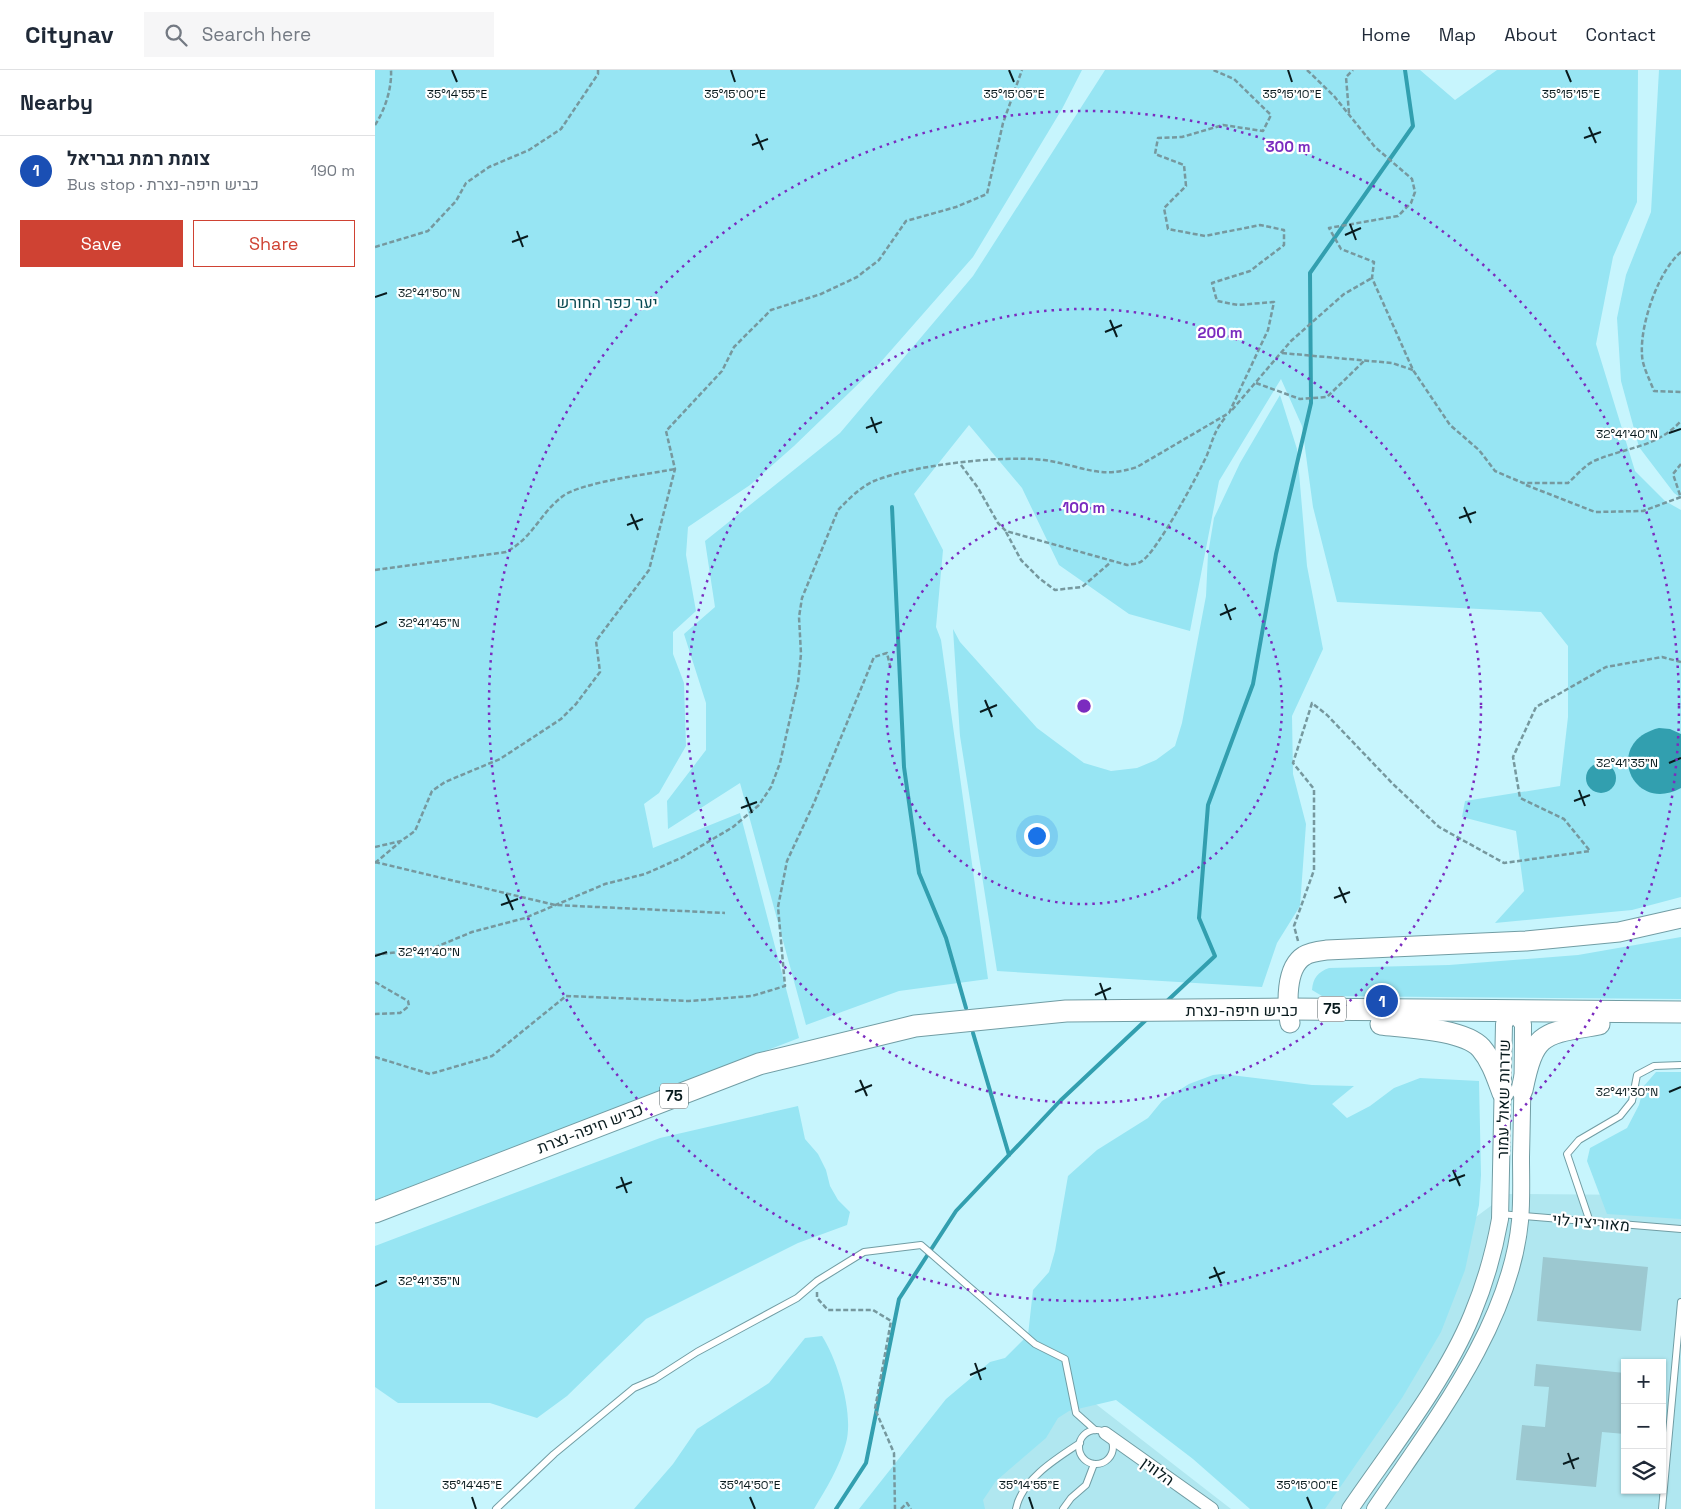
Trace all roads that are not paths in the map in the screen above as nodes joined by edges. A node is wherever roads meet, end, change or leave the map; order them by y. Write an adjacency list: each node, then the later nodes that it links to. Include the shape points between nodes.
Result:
1 (1681, 918): 3 (main road, via 1619,932 1526,941 1327,950 1303,957 1295,966)
2 (1681, 1012): 4 (highway, כביש חיפה-נצרת / 75)
3 (1289, 1016): 4 (highway, כביש חיפה-נצרת / 75); 5 (highway, כביש חיפה-נצרת / 75); 10 (highway, כביש חיפה-נצרת / 75, via 1066,1011 915,1026 759,1064)
4 (1513, 1020): 5 (highway, כביש חיפה-נצרת / 75); 6 (highway, כביש חיפה-נצרת / 75); 9 (street, שדרות שאול עמור)
5 (1381, 1024): 9 (highway, via 1466,1037 1480,1046)
6 (1599, 1024): 7 (highway, כביש חיפה-נצרת / 75); 9 (highway, via 1553,1032 1543,1038 1534,1046)
7 (1681, 1024)
8 (1681, 1065): 13 (lane, via 1654,1066 1637,1075 1632,1101 1620,1116 1579,1140 1567,1154)
9 (1513, 1092): 11 (street, שדרות שאול עמור); 12 (street, שדרות שאול עמור)
10 (375, 1212)
11 (1500, 1214): 12 (lane, מאוריציו לוי); 23 (street, שדרות שאול עמור, via 1484,1284 1456,1348 1431,1391)
12 (1520, 1216): 13 (lane, מאוריציו לוי); 24 (street, שדרות שאול עמור, via 1511,1264 1482,1341 1448,1402)
13 (1590, 1222): 14 (lane, מאוריציו לוי)
14 (1681, 1229)
15 (1681, 1302): 25 (lane)
16 (1100, 1431): 17 (lane, via 1085,1434); 18 (lane, via 1112,1442 1112,1453 1105,1461); 19 (lane, via 1076,1414 1065,1359 1035,1344 921,1245 864,1252 817,1281 797,1298 634,1388 554,1454); 22 (street, הלווין)
17 (1080, 1443): 18 (lane, via 1081,1454); 20 (lane, via 1044,1467 1017,1500)
18 (1094, 1464): 21 (lane, via 1086,1485)
19 (496, 1509)
20 (1016, 1509)
21 (1063, 1509)
22 (1212, 1509)
23 (1350, 1509)
24 (1375, 1509)
25 (1662, 1509)

